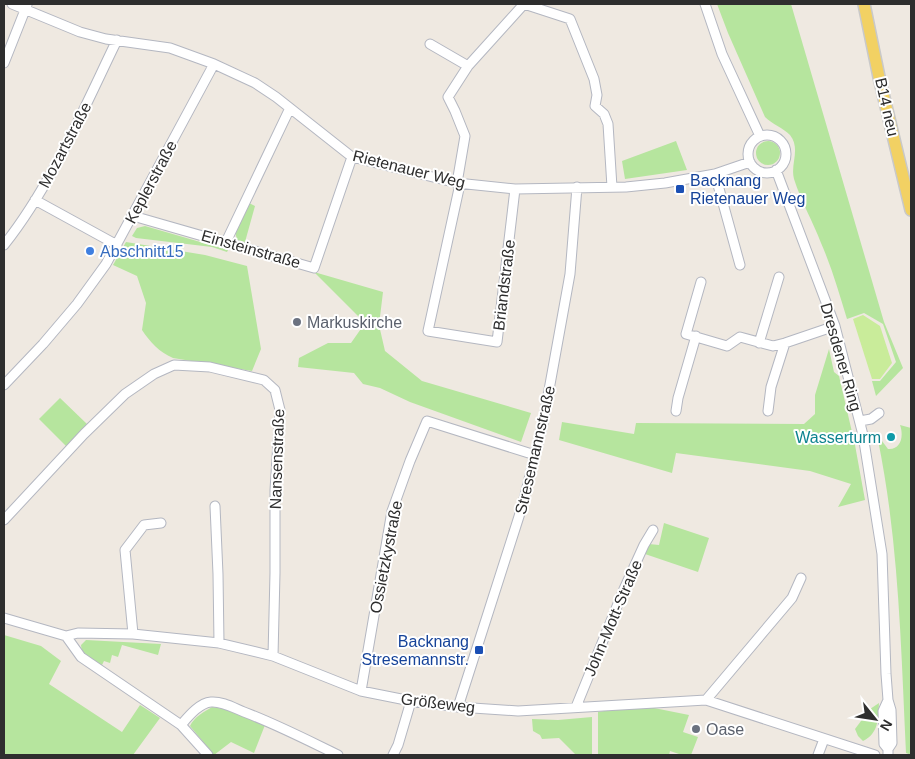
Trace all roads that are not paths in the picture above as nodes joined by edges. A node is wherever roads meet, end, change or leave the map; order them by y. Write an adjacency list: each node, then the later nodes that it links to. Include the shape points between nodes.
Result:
1 (12, 4): 5 (street, Rietenauer Weg)
2 (524, 4): 10 (street); 19 (street, via 570,19 594,79 595,106 604,114 608,124)
3 (705, 4): 12 (street, via 722,54)
4 (864, 4): 22 (main road, B14 neu)
5 (27, 6): 6 (street, Rietenauer Weg, via 80,32); 8 (street)
6 (117, 40): 9 (street, Rietenauer Weg, via 170,48); 21 (street, Mozartstraße)
7 (430, 44): 10 (street)
8 (4, 63)
9 (214, 64): 11 (street, Rietenauer Weg, via 255,83); 23 (street, Keplerstraße)
10 (468, 66): 17 (street, via 448,98 465,136)
11 (290, 108): 13 (street, Rietenauer Weg); 25 (street)
12 (760, 136): 14 (street, via 750,146); 15 (street, via 773,136 783,144 786,155)
13 (352, 157): 17 (street, Rietenauer Weg); 25 (street, Einsteinstraße, via 314,268)
14 (750, 162): 15 (street, via 762,172); 16 (street, Rietenauer Weg)
15 (776, 170): 31 (street, Dresdener Ring)
16 (715, 174): 19 (street, Rietenauer Weg, via 665,183); 28 (street)
17 (458, 184): 20 (street, Rietenauer Weg); 20 (street, Briandstraße, via 428,331 496,342)
18 (577, 187): 19 (street, Rietenauer Weg); 20 (street, Rietenauer Weg); 40 (street, Stresemannstraße, via 570,274)
19 (612, 187)
20 (515, 189)
21 (35, 200): 24 (street, Mozartstraße); 27 (street)
22 (911, 210)
23 (133, 216): 25 (street, Einsteinstraße); 27 (street, Keplerstraße)
24 (7, 234): 26 (street, Mozartstraße)
25 (226, 242)
26 (4, 245)
27 (117, 245): 35 (street, Keplerstraße, via 77,304)
28 (740, 265)
29 (779, 277): 33 (street)
30 (701, 282): 32 (street, via 686,334)
31 (835, 326): 34 (street); 39 (street, Dresdener Ring)
32 (696, 336): 33 (street, via 727,346 740,337); 36 (street)
33 (759, 343): 34 (street)
34 (785, 344): 37 (street, via 771,387)
35 (4, 385)
36 (676, 411)
37 (768, 411)
38 (878, 413): 39 (street)
39 (860, 421): 58 (street, Dresdener Ring, via 882,554 891,710 892,743)
40 (535, 455): 51 (street, Ossietzkystraße, via 427,421 392,512); 54 (street, Stresemannstraße, via 506,561)
41 (215, 506): 49 (street)
42 (4, 520): 50 (street, Nansenstraße, via 125,394 154,374 174,365 210,367 264,380 275,390 280,410 275,490)
43 (161, 523): 47 (street, via 144,526 125,550)
44 (653, 530): 55 (street, John-Mott-Straße, via 624,589)
45 (801, 578): 52 (street, via 792,598)
46 (4, 618): 48 (street, Größeweg)
47 (133, 634): 48 (street, Größeweg, via 78,633); 49 (street, Größeweg)
48 (66, 636): 56 (street, via 81,657)
49 (219, 643): 50 (street, Größeweg)
50 (273, 656): 51 (street, Größeweg)
51 (361, 690): 53 (street, Größeweg)
52 (706, 700): 55 (street, Größeweg); 57 (street, Größeweg)
53 (411, 701): 54 (street, Größeweg); 61 (street)
54 (458, 707): 55 (street, Größeweg, via 518,711)
55 (576, 707)
56 (181, 725): 59 (street); 60 (street, via 206,703 225,704)
57 (824, 740): 62 (street); 63 (street, Größeweg)
58 (888, 752)
59 (208, 755)
60 (338, 755)
61 (393, 755)
62 (818, 755)
63 (875, 755)

